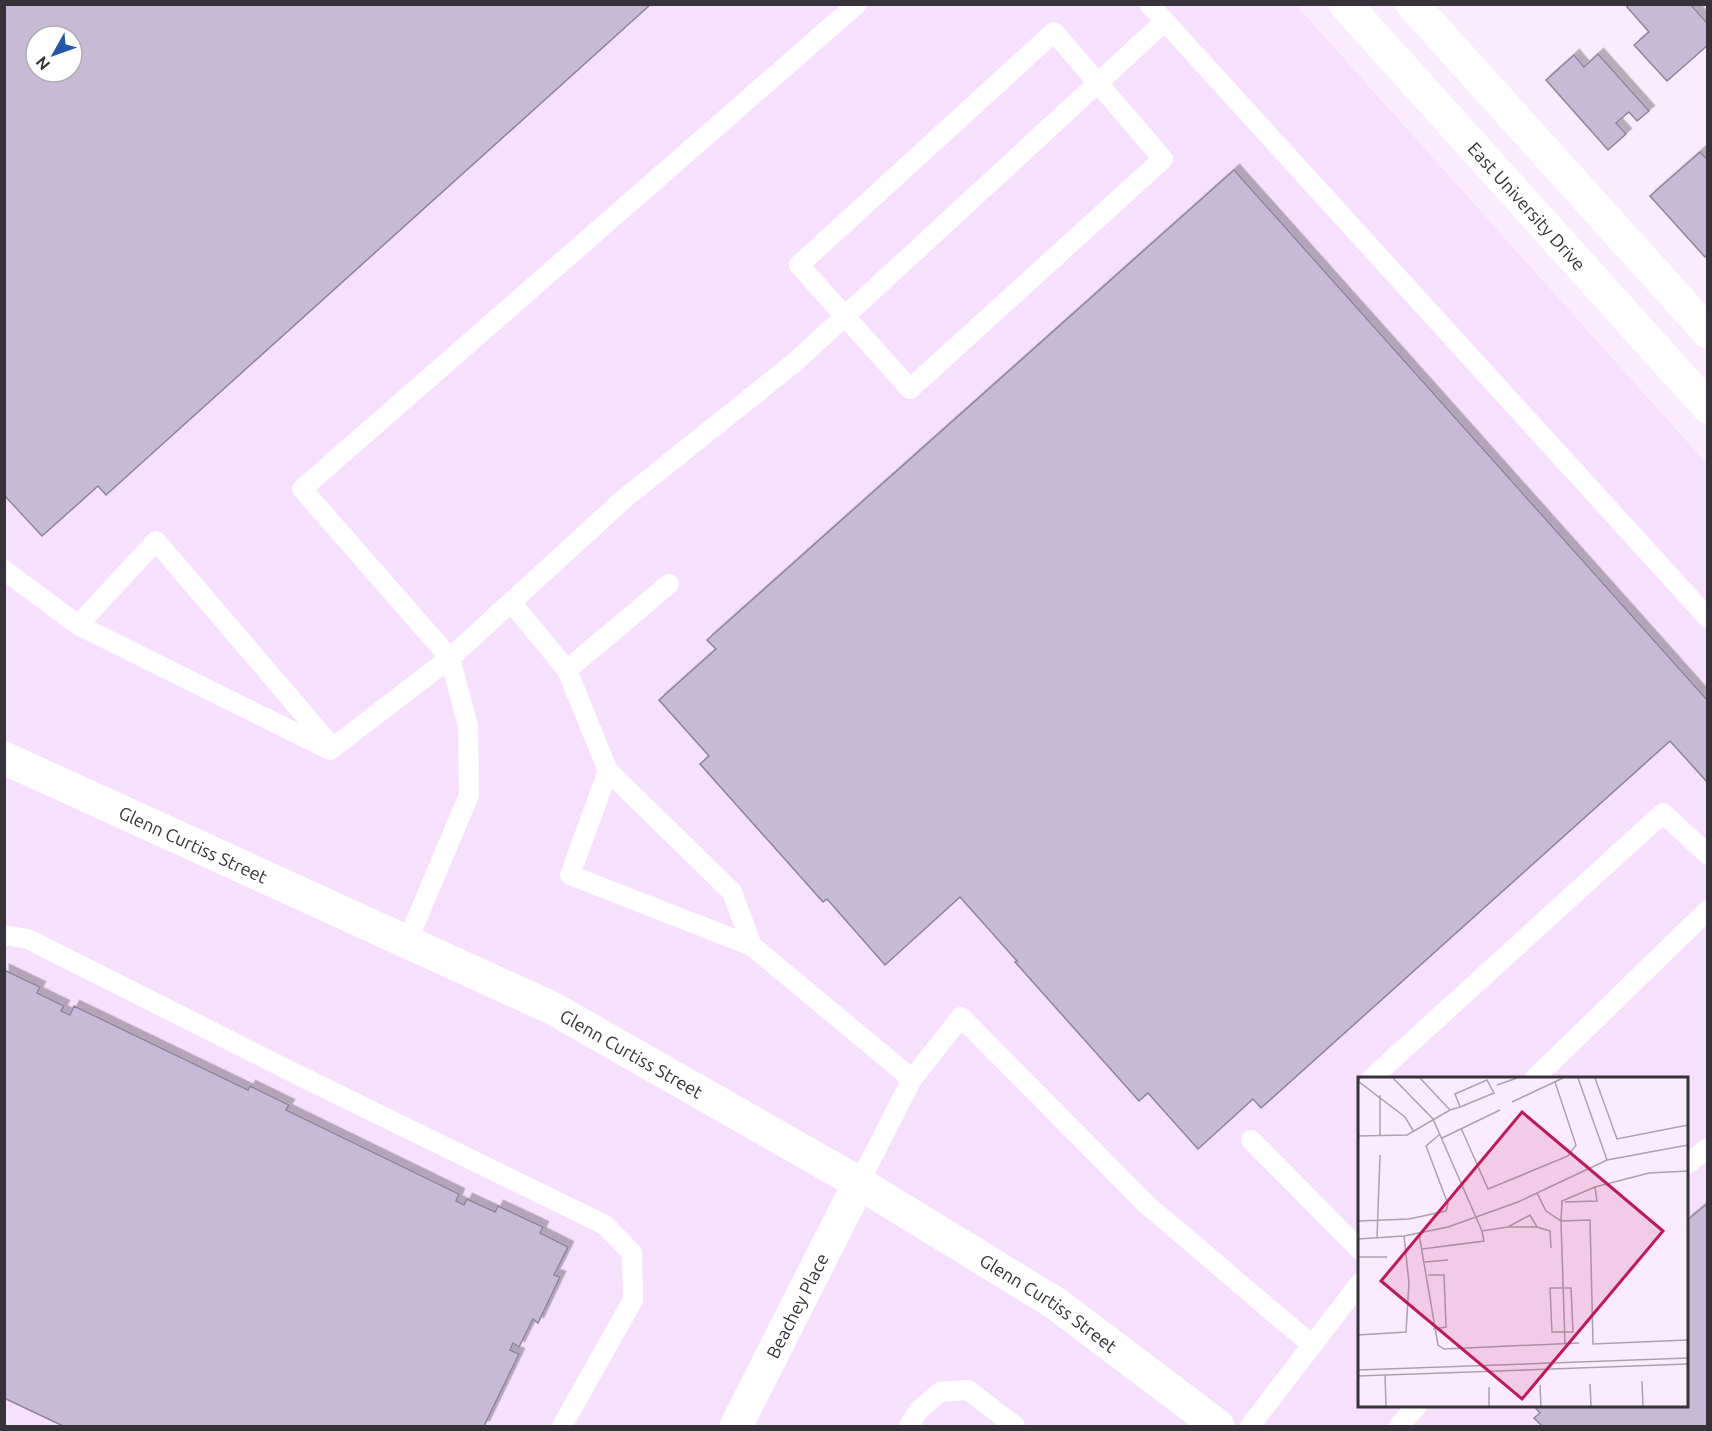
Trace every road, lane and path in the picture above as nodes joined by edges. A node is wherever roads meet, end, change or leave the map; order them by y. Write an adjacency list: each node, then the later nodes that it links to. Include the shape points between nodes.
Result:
1 (857, 4): 15 (lane, via 302,489)
2 (1149, 4): 5 (lane)
3 (1345, 4): 9 (street, East University Drive)
4 (1412, 4): 8 (street)
5 (1164, 22): 6 (lane); 13 (lane)
6 (1098, 83): 7 (lane); 7 (lane, via 1054,32 799,265); 7 (lane, via 1163,159 1120,200 910,389)
7 (845, 317): 12 (lane, via 794,363 616,505)
8 (1707, 332)
9 (1707, 407)
10 (4, 570): 14 (lane)
11 (669, 584): 16 (lane)
12 (511, 602): 15 (lane); 16 (lane)
13 (1707, 618)
14 (78, 625): 17 (lane, via 330,750); 17 (lane, via 156,541)
15 (450, 658): 17 (lane); 23 (lane, via 468,726 469,795)
16 (567, 670): 19 (lane)
17 (333, 748)
18 (4, 758): 23 (street, Glenn Curtiss Street)
19 (608, 771): 24 (lane, via 732,892); 24 (lane, via 570,875)
20 (1707, 855): 25 (lane, via 1663,813)
21 (1707, 910): 26 (lane)
22 (4, 935): 36 (lane, via 28,939 605,1225 632,1253 633,1300)
23 (407, 942): 31 (street, Glenn Curtiss Street, via 552,1008)
24 (752, 946): 27 (lane)
25 (1373, 1077)
26 (1536, 1077)
27 (912, 1079): 31 (lane); 34 (lane, via 961,1017 1146,1204)
28 (1251, 1140): 32 (lane)
29 (1707, 1148): 30 (lane)
30 (1688, 1163)
31 (859, 1184): 37 (street, Beachey Place); 40 (street, Glenn Curtiss Street, via 1055,1303)
32 (1358, 1249)
33 (1358, 1284): 34 (lane)
34 (1312, 1345): 41 (lane)
35 (1416, 1407): 42 (lane)
36 (562, 1426)
37 (736, 1426)
38 (909, 1426): 39 (lane, via 940,1392 968,1390)
39 (1015, 1426)
40 (1218, 1426)
41 (1250, 1426)
42 (1399, 1426)

